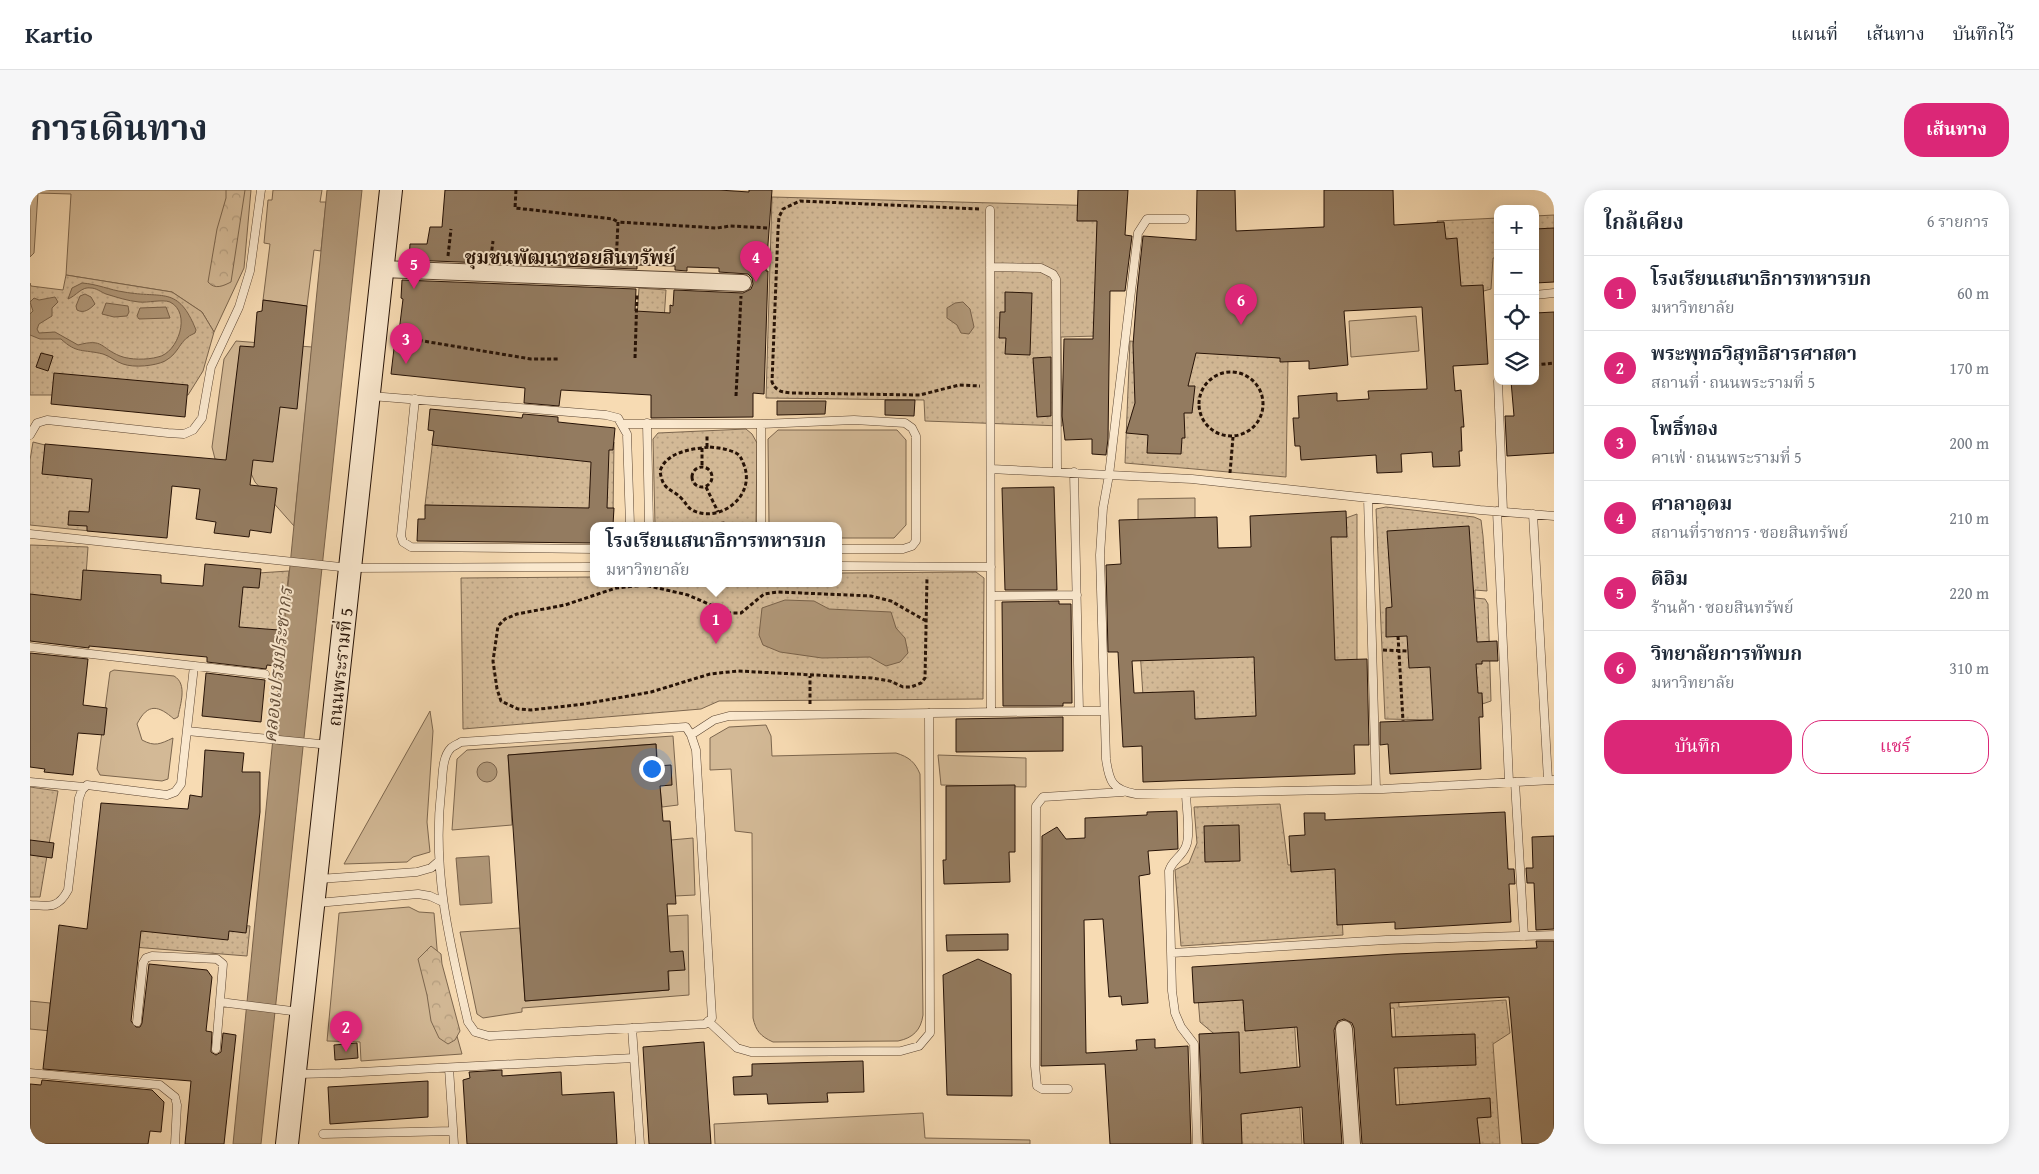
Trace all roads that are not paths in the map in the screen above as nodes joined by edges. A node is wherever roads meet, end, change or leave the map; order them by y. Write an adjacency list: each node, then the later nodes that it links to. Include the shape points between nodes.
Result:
1 (261, 190): 16 (lane, via 250,271 239,307 211,367 202,418 194,430 184,434 168,433 47,420 37,423)
2 (391, 190): 6 (main road, ถนนพระรามที่ 5)
3 (990, 210): 5 (lane)
4 (1185, 219): 20 (lane, via 1147,219 1138,233)
5 (990, 268): 17 (lane); 18 (lane, via 1041,268 1053,274 1056,280)
6 (382, 269): 7 (street); 11 (main road, ถนนพระรามที่ 5)
7 (742, 283)
8 (1554, 293): 9 (lane)
9 (1539, 295)
10 (1498, 385): 22 (lane)
11 (368, 396): 12 (lane); 32 (main road, ถนนพระรามที่ 5)
12 (415, 399): 14 (lane, via 606,415 618,418); 29 (lane, via 403,542 411,547)
13 (647, 423): 14 (lane); 15 (lane); 26 (lane)
14 (623, 424): 25 (lane, via 627,434)
15 (761, 424): 27 (lane); 30 (lane, via 854,420 905,422 912,428 916,436 916,541 903,549)
16 (30, 435)
17 (991, 469): 18 (lane); 34 (lane)
18 (1057, 472): 19 (lane)
19 (1074, 472): 20 (lane); 35 (lane)
20 (1109, 475): 21 (lane, via 1153,476); 41 (lane, via 1100,555)
21 (1368, 498): 22 (lane); 51 (lane)
22 (1500, 511): 23 (lane); 49 (lane)
23 (1533, 514): 24 (lane); 47 (lane)
24 (1554, 516)
25 (630, 522)
26 (649, 522)
27 (761, 522)
28 (30, 534): 32 (lane)
29 (590, 549)
30 (842, 549)
31 (842, 566): 34 (lane)
32 (339, 567): 33 (lane); 46 (main road, ถนนพระรามที่ 5)
33 (590, 567)
34 (991, 567): 36 (lane)
35 (1076, 595): 36 (lane); 40 (lane)
36 (991, 596): 42 (lane)
37 (30, 647): 38 (lane)
38 (194, 666): 39 (lane); 44 (lane)
39 (265, 674)
40 (1079, 711): 41 (lane); 42 (lane)
41 (1104, 711): 52 (lane, via 1108,777 1114,786)
42 (992, 712): 43 (lane)
43 (929, 713): 45 (lane, via 729,716 714,720); 64 (lane, via 930,1033 919,1046 901,1051 751,1052 737,1048)
44 (186, 730): 46 (lane); 50 (lane, via 181,784 175,792 167,795)
45 (691, 735): 54 (lane, via 686,728 461,742 451,748 445,760 438,819); 64 (lane, via 696,750 712,1018)
46 (322, 744): 55 (main road, ถนนพระรามที่ 5)
47 (1551, 780): 49 (lane)
48 (30, 782): 50 (lane)
49 (1512, 782): 51 (lane); 60 (lane)
50 (84, 787): 58 (lane, via 79,798 68,890 63,901 55,905)
51 (1376, 789): 53 (lane)
52 (1125, 792): 53 (lane); 73 (lane, via 1042,797 1036,806 1037,1086 1042,1089)
53 (1186, 793): 61 (lane, via 1188,843 1181,855 1171,862 1169,871)
54 (439, 861): 55 (lane, via 431,868 417,872); 56 (lane)
55 (318, 879): 57 (main road, ถนนพระรามที่ 5)
56 (443, 902): 57 (lane, via 418,894); 66 (lane, via 468,1022 475,1032 489,1036)
57 (315, 903): 63 (main road, ถนนพระรามที่ 5)
58 (30, 905)
59 (1554, 935): 60 (lane)
60 (1524, 936): 61 (lane, via 1386,940)
61 (1172, 953): 80 (lane, via 1172,991 1176,1013 1181,1027 1194,1044)
62 (220, 1002): 63 (lane); 65 (lane, via 223,964 217,959 152,956 143,963); 68 (lane)
63 (294, 1011): 72 (main road, ถนนพระรามที่ 5)
64 (708, 1021): 66 (lane, via 705,1024)
65 (137, 1022)
66 (632, 1028): 69 (lane)
67 (1344, 1029): 81 (street)
68 (216, 1049)
69 (634, 1058): 70 (lane); 79 (lane)
70 (449, 1068): 72 (lane); 74 (lane)
71 (30, 1073): 76 (lane, via 160,1085 175,1097)
72 (295, 1074): 77 (main road, ถนนพระรามที่ 5)
73 (1068, 1089)
74 (453, 1131): 75 (lane); 78 (lane)
75 (323, 1134)
76 (175, 1144)
77 (287, 1144)
78 (454, 1144)
79 (640, 1144)
80 (1197, 1144)
81 (1352, 1144)

